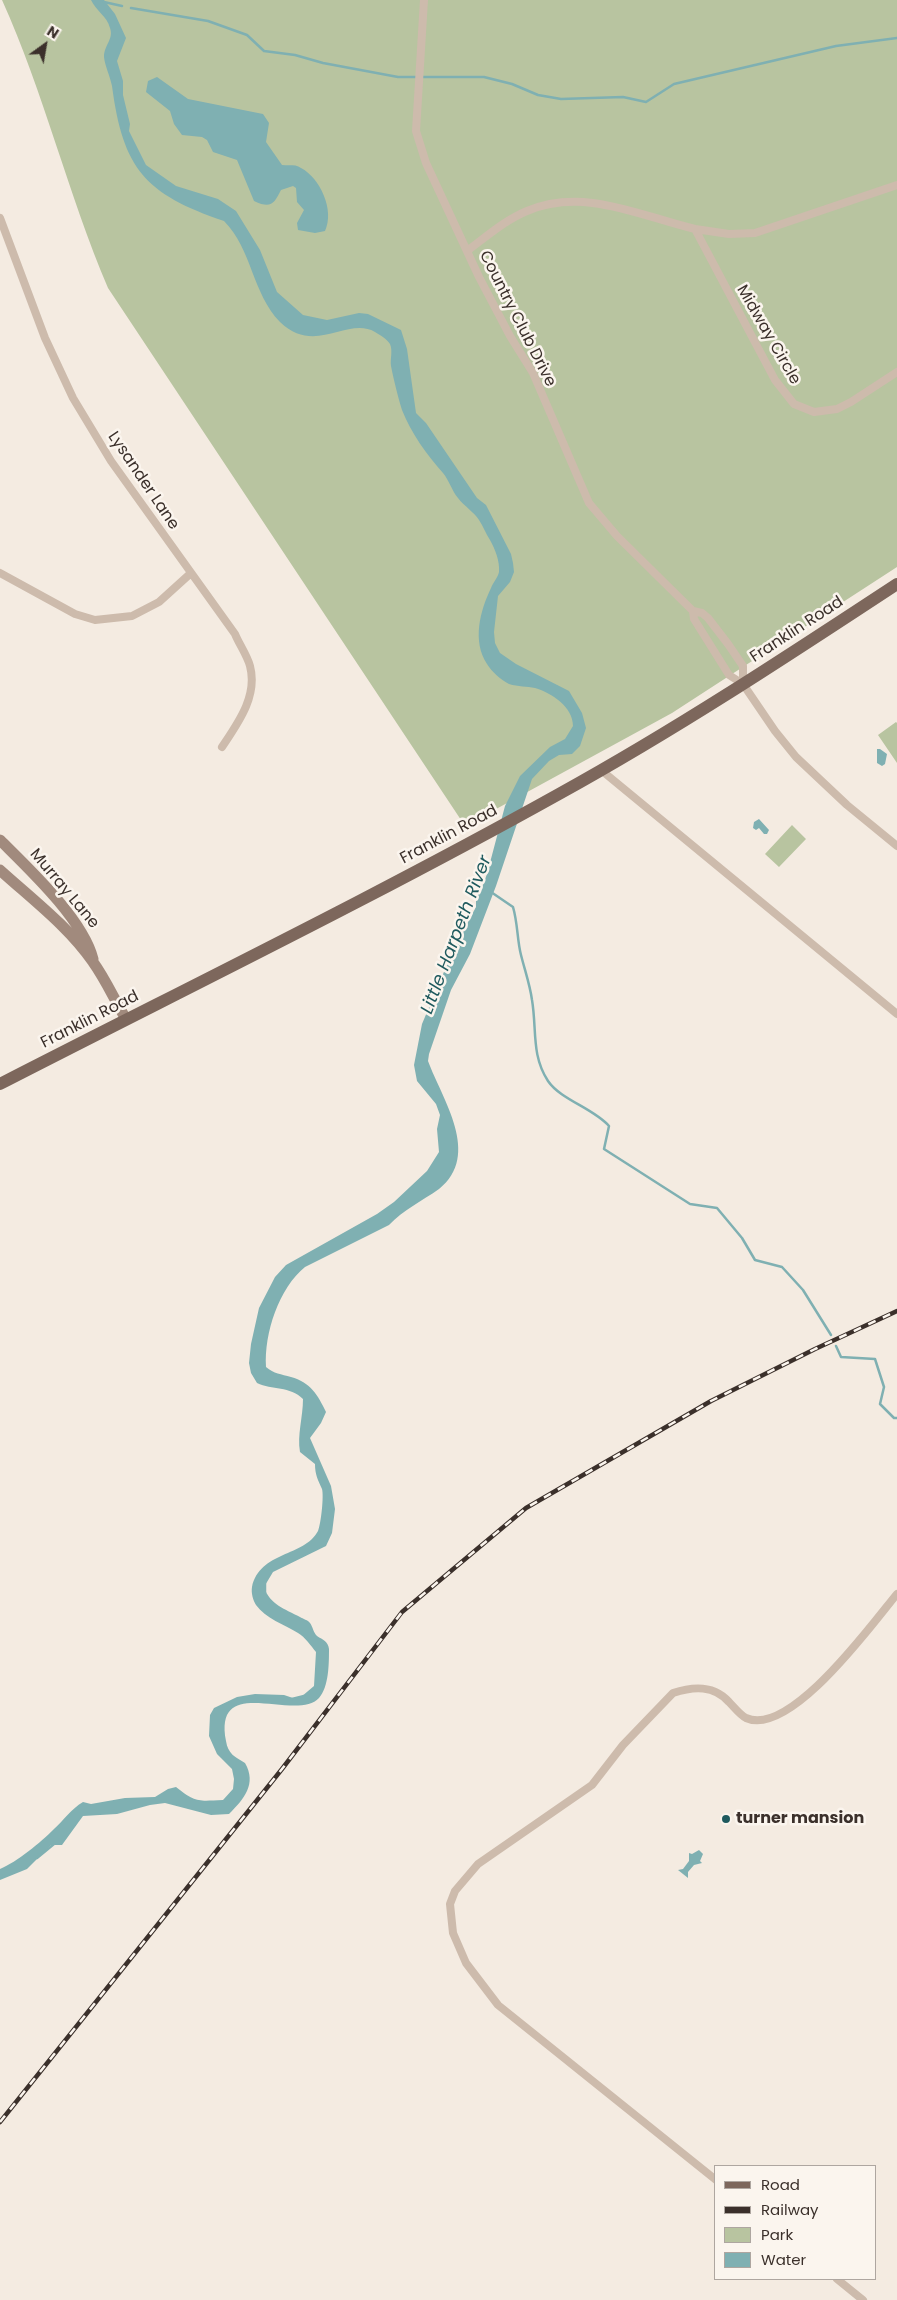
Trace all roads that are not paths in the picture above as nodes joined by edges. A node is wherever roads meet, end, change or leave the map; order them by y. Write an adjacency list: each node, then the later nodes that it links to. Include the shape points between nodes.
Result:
1 (424, 0): 5 (street, Country Club Drive, via 418,140)
2 (897, 185): 4 (street, via 755,232 729,234)
3 (0, 218): 8 (street, Lysander Lane, via 45,338 73,398 111,461)
4 (695, 229): 5 (street, via 602,204 567,201 518,215); 6 (street, Midway Circle, via 779,387 793,403 814,412 836,409)
5 (467, 251): 10 (street, Country Club Drive, via 533,374 589,502 617,536)
6 (897, 372)
7 (0, 572): 8 (street, via 75,614 95,620 132,616 159,602)
8 (190, 572): 12 (street, Lysander Lane, via 235,634 250,666 252,691 238,723)
9 (897, 584): 11 (main road, Franklin Road)
10 (693, 611): 11 (street, Country Club Drive, via 694,620 729,675); 11 (street, Country Club Drive, via 708,618 728,644 742,666)
11 (743, 684): 13 (main road, Franklin Road); 15 (street, Country Club Drive, via 774,731 796,757)
12 (222, 747)
13 (601, 770): 18 (street); 19 (main road, Franklin Road, via 243,961)
14 (0, 840): 17 (main road, Murray Lane, via 72,920 90,945)
15 (897, 846)
16 (0, 870): 17 (main road, Murray Lane, via 64,928)
17 (94, 963): 19 (main road, Murray Lane)
18 (897, 1014)
19 (126, 1019): 20 (main road, Franklin Road)
20 (0, 1084)
21 (897, 1594): 22 (street, via 815,1690 791,1709 775,1716 746,1718 720,1692 711,1688 673,1693 592,1785 478,1864 455,1892 450,1904 453,1933 466,1964 498,2005)
22 (714, 2178)
23 (838, 2280): 24 (street)
24 (863, 2300)

